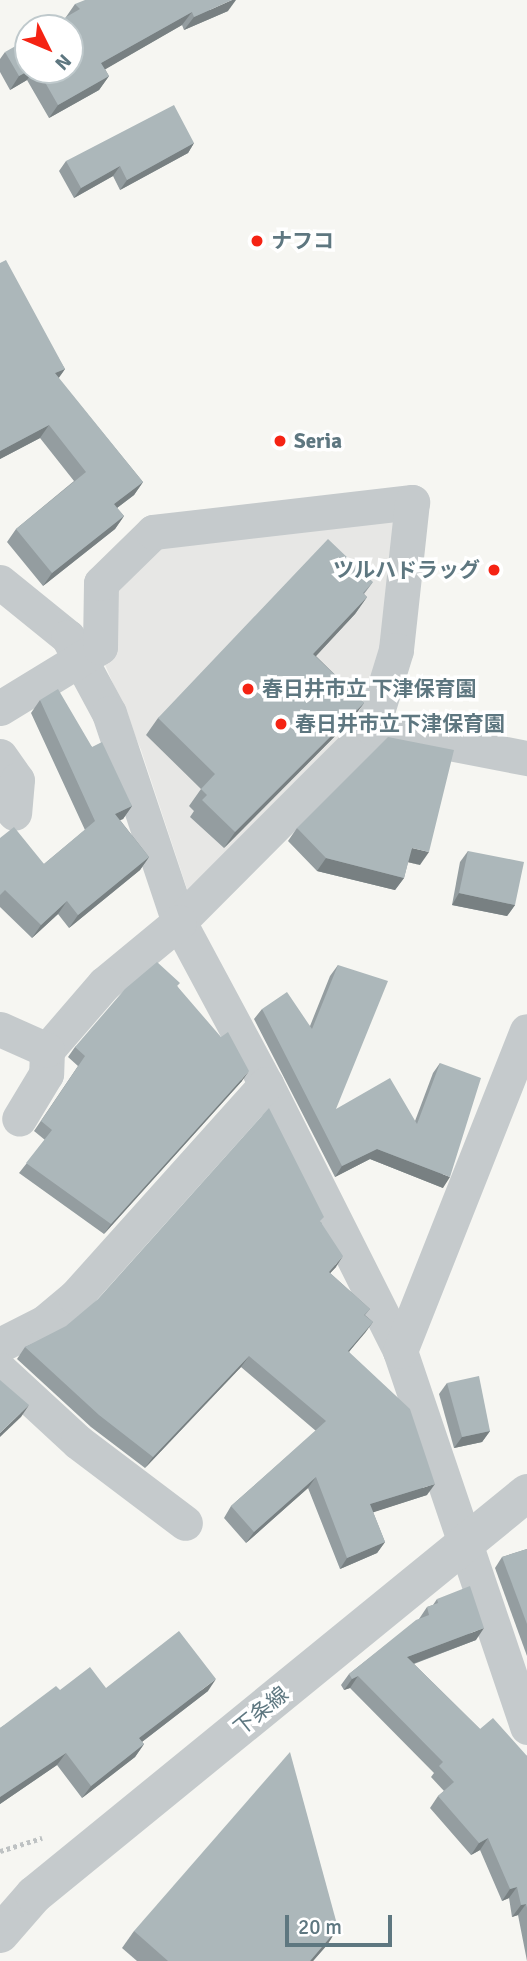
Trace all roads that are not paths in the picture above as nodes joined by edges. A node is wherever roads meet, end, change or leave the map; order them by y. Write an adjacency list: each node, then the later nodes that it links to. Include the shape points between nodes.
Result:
1 (0, 582): 2 (street, via 68,637)
2 (79, 659): 3 (street); 4 (street, via 100,647 101,583 153,532 412,502 396,650); 8 (street, via 109,713)
3 (0, 708)
4 (372, 728): 6 (street); 8 (street)
5 (0, 756): 7 (street, via 17,780)
6 (527, 758)
7 (14, 813)
8 (178, 922): 11 (street, via 104,984); 12 (street)
9 (0, 1030): 11 (street)
10 (527, 1031): 15 (street)
11 (47, 1050): 13 (street, via 46,1074)
12 (266, 1084): 14 (street, via 75,1297 45,1322); 15 (street)
13 (19, 1119)
14 (0, 1345)
15 (400, 1351): 19 (street)
16 (0, 1370): 18 (street, via 78,1442)
17 (527, 1493): 19 (street, 下条線)
18 (185, 1523)
19 (467, 1545): 20 (street); 21 (street, 下条線, via 34,1895)
20 (527, 1727)
21 (0, 1934)

